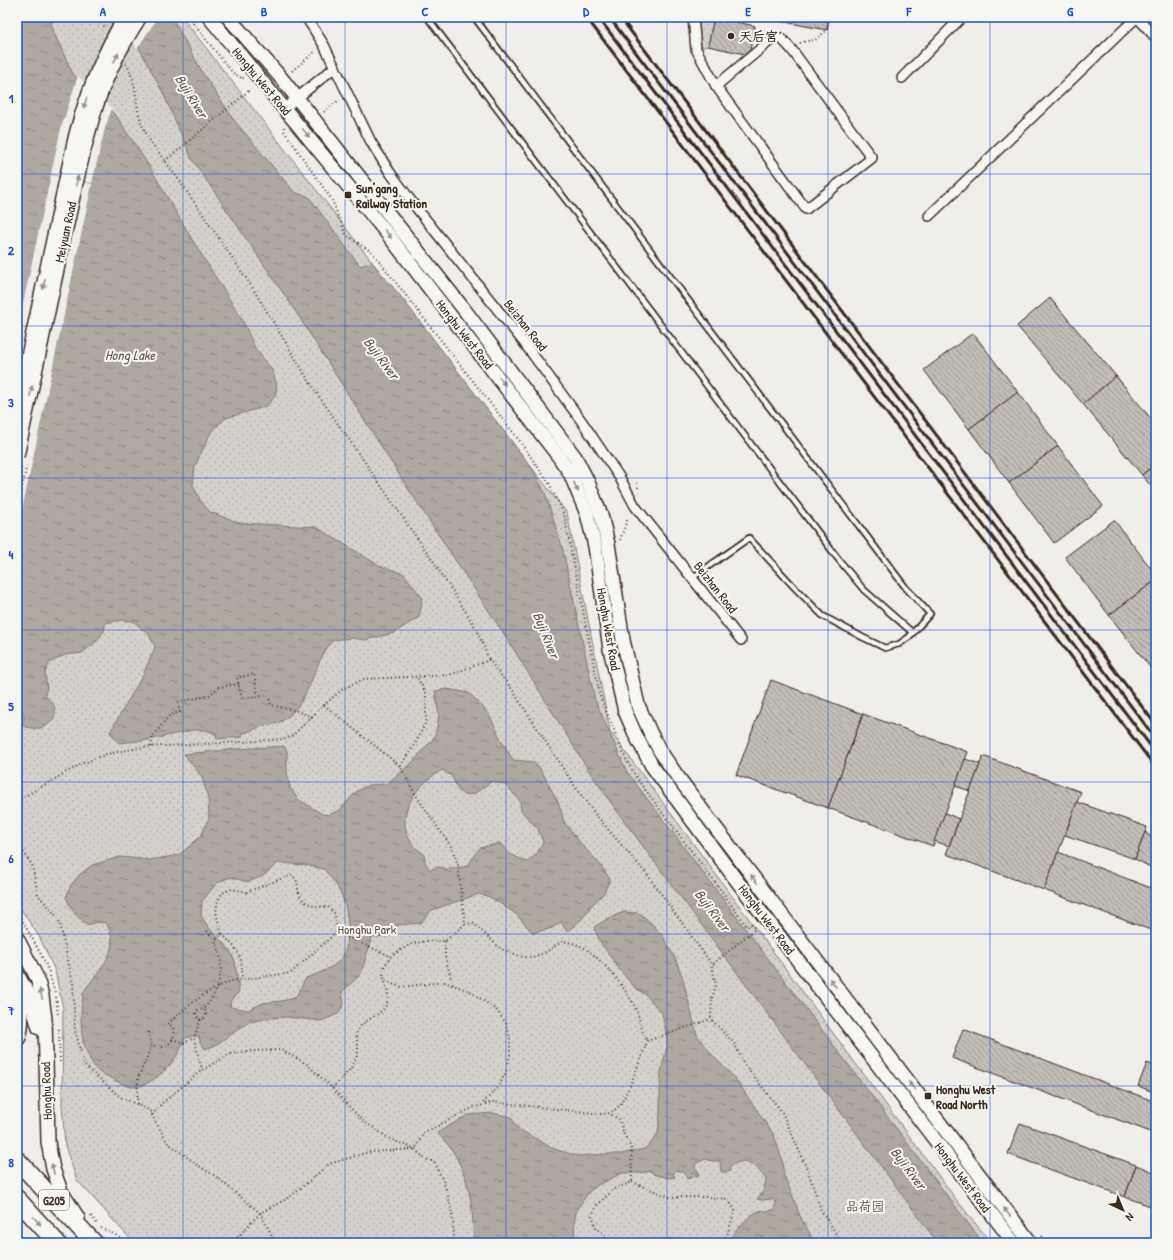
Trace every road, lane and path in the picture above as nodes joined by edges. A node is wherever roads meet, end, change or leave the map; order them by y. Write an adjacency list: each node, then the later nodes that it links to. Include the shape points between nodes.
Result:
1 (95, 17): 14 (path)
2 (125, 17): 34 (main road, Meiyuan Road, one-way to 34, bridge, via 100,63 83,107)
3 (140, 17): 35 (main road, Meiyuan Road, one-way to 3, bridge, via 75,189 90,126 112,65)
4 (188, 17): 24 (path, via 233,73)
5 (209, 17): 29 (main road, Honghu West Road)
6 (228, 17): 27 (main road, Honghu West Road)
7 (306, 17): 21 (street, Beizhan Road)
8 (427, 17): 40 (lane, via 839,560 864,590)
9 (474, 17): 40 (lane, via 906,588 930,614)
10 (693, 17): 25 (street, via 696,49)
11 (829, 17): 16 (path, via 827,30 815,40 802,42)
12 (962, 17): 23 (street)
13 (1137, 17): 15 (street); 33 (street)
14 (105, 27)
15 (1156, 38)
16 (792, 50): 25 (street, via 782,38 772,39); 25 (street, via 872,158 806,210)
17 (317, 51): 22 (path)
18 (123, 58): 32 (path, via 135,88 141,123 150,141)
19 (128, 59): 20 (path)
20 (125, 65)
21 (336, 67): 27 (street); 39 (street, Beizhan Road, via 371,142 388,171 525,344 583,423 635,506)
22 (291, 72)
23 (902, 78)
24 (242, 79)
25 (716, 86)
26 (251, 89): 32 (path)
27 (297, 99): 29 (street); 104 (main road, Honghu West Road, one-way to 27, via 675,773 650,732 638,705 623,640 608,544 601,515 582,468 466,312)
28 (339, 100): 30 (path)
29 (285, 108): 103 (main road, Honghu West Road, one-way to 103, via 390,237 570,473 587,514 596,546 610,649 625,711 652,766)
30 (324, 112)
31 (284, 126): 61 (path, via 284,131 332,200 346,235 372,252 510,428 549,483 564,514 600,696 626,759 637,779 747,927 751,924 755,930)
32 (165, 161): 42 (path, via 250,284 314,389 433,561 476,628)
33 (929, 216)
34 (17, 407)
35 (22, 460): 36 (path, bridge)
36 (17, 510)
37 (627, 520): 38 (path)
38 (620, 541)
39 (692, 578): 40 (lane, via 749,538 824,616 886,648 898,644); 41 (street, Beizhan Road)
40 (913, 633)
41 (741, 640)
42 (489, 660): 43 (path, via 450,676); 61 (path, via 511,688 590,808 649,877)
43 (417, 676): 46 (path, via 364,679 344,688); 49 (path, via 426,693 426,722)
44 (238, 684): 45 (path, via 242,699); 45 (path, via 237,678 254,674); 48 (path, via 219,687 208,696 178,702 180,712 170,715 153,736)
45 (258, 696): 47 (path, via 268,695 271,705)
46 (324, 705): 47 (path); 49 (path)
47 (312, 717): 48 (path, via 285,739)
48 (151, 746): 50 (path, via 106,754 79,765)
49 (400, 766): 53 (path, via 417,797 452,848 458,865)
50 (17, 801)
51 (17, 842): 83 (path, via 32,865 38,895 59,920 73,984 75,1030 84,1065 120,1097)
52 (17, 911): 69 (path, via 44,960 54,985)
53 (465, 924): 59 (path); 77 (path, via 473,923 501,949 523,957 544,953 563,942 587,950 613,974 626,992 635,1007)
54 (207, 931): 58 (path)
55 (337, 931): 56 (path, via 335,914 328,907 306,903 299,893 298,882 293,875 246,892 232,889 222,893 216,912); 60 (path); 63 (path, via 292,973)
56 (222, 934): 58 (path); 63 (path, via 240,956)
57 (17, 938): 79 (main road, Honghu Road, one-way to 57, via 42,996 34,971)
58 (215, 940): 66 (path, via 220,952 222,969)
59 (445, 941): 60 (path, via 411,944); 65 (path, via 444,957)
60 (391, 956): 64 (path, via 383,969)
61 (712, 965): 70 (path, via 716,986 712,998)
62 (17, 974): 79 (main road, via 30,999)
63 (242, 979): 66 (path)
64 (384, 980): 65 (path, via 400,987 444,982); 82 (path, via 388,998 384,1009 361,1023 356,1032 357,1059)
65 (453, 985): 84 (path, via 470,991 497,1011 506,1023 510,1038 506,1072 499,1086)
66 (218, 987): 68 (path); 76 (path, via 167,1023 173,1028)
67 (17, 1002): 74 (highway, via 20,1018)
68 (204, 1009): 71 (path, via 205,1017); 71 (path, via 196,1012)
69 (58, 1016)
70 (711, 1019): 77 (path); 102 (path, via 734,1043 744,1064 782,1112 808,1171 821,1210)
71 (200, 1020): 75 (path)
72 (58, 1023): 80 (path)
73 (149, 1032): 78 (path)
74 (17, 1037)
75 (194, 1038): 76 (path, via 184,1043); 81 (path)
76 (172, 1039): 78 (path, via 166,1046)
77 (647, 1041): 85 (path, via 620,1106)
78 (152, 1045): 83 (path, via 138,1078)
79 (45, 1047): 94 (main road, Honghu Road, one-way to 79, via 61,1191 53,1169 48,1142)
80 (60, 1067)
81 (202, 1070): 82 (path, via 230,1054 281,1050 307,1064); 86 (path, via 162,1103)
82 (332, 1088): 87 (path, via 363,1121 390,1139)
83 (137, 1104): 86 (path, via 149,1110)
84 (481, 1105): 85 (path, via 494,1102); 87 (path, via 424,1133)
85 (610, 1114): 89 (path, via 619,1119 631,1148)
86 (152, 1115): 92 (path, via 167,1142 218,1178)
87 (415, 1149): 92 (path, via 369,1152 329,1164 290,1197); 99 (path, via 425,1159 434,1162 443,1178 450,1202)
88 (17, 1160): 94 (highway, G205)
89 (632, 1182): 100 (path, via 614,1189 597,1205 592,1216 596,1227 605,1235); 101 (path, via 669,1197 728,1198 735,1211 727,1235)
90 (17, 1199): 95 (highway, G205, one-way to 95)
91 (88, 1213): 96 (path, via 102,1229 122,1238)
92 (260, 1213): 97 (path); 98 (path)
93 (1039, 1232): 105 (path)
94 (93, 1241)
95 (57, 1243)
96 (126, 1243)
97 (232, 1243)
98 (276, 1243)
99 (453, 1243)
100 (608, 1243)
101 (720, 1243)
102 (842, 1243)
103 (1014, 1243)
104 (1031, 1243)
105 (1047, 1243)

